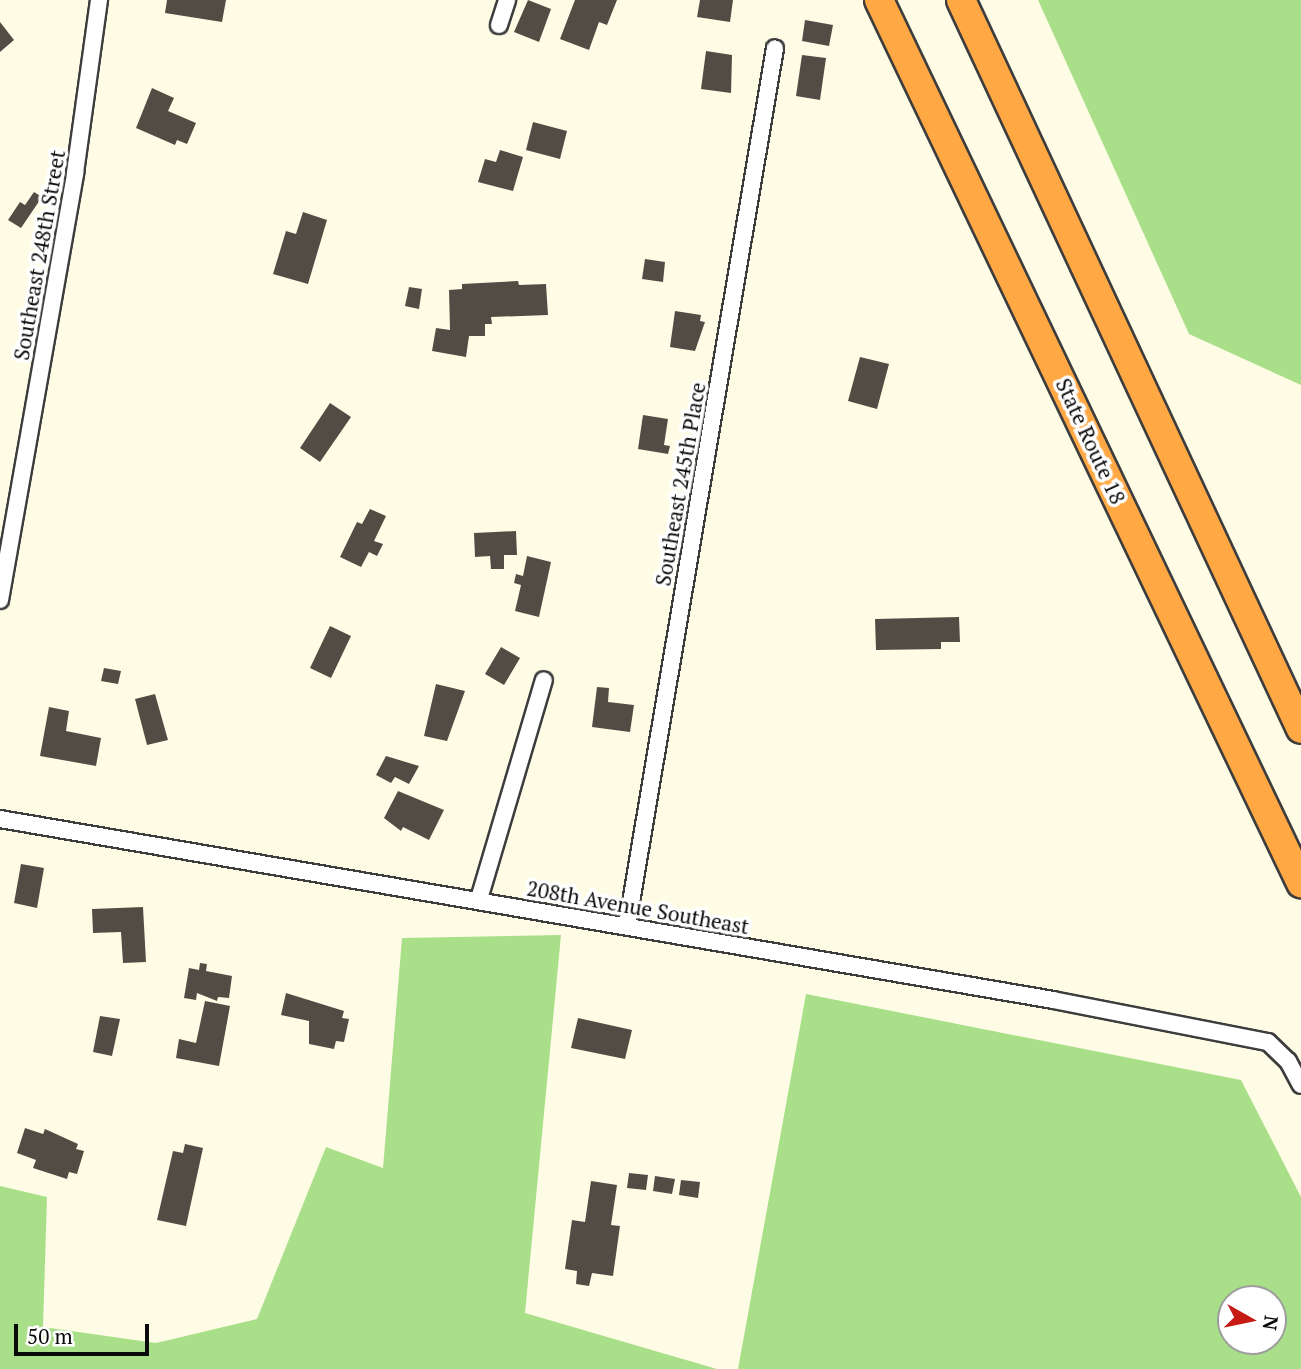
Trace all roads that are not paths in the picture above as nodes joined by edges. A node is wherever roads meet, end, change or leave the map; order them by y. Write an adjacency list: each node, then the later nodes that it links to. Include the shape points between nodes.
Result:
1 (100, 0): 7 (street, Southeast 248th Street, via 75,173)
2 (507, 0): 5 (street)
3 (879, 0): 11 (highway, State Route 18)
4 (961, 0): 9 (highway)
5 (499, 25)
6 (775, 48): 13 (street, Southeast 245th Place)
7 (0, 600)
8 (544, 680): 12 (street)
9 (1301, 729)
10 (0, 819): 12 (street, 208th Avenue Southeast)
11 (1301, 883)
12 (479, 899): 13 (street, 208th Avenue Southeast)
13 (627, 926): 14 (street, 208th Avenue Southeast, via 1268,1042 1288,1061)
14 (1301, 1085)

